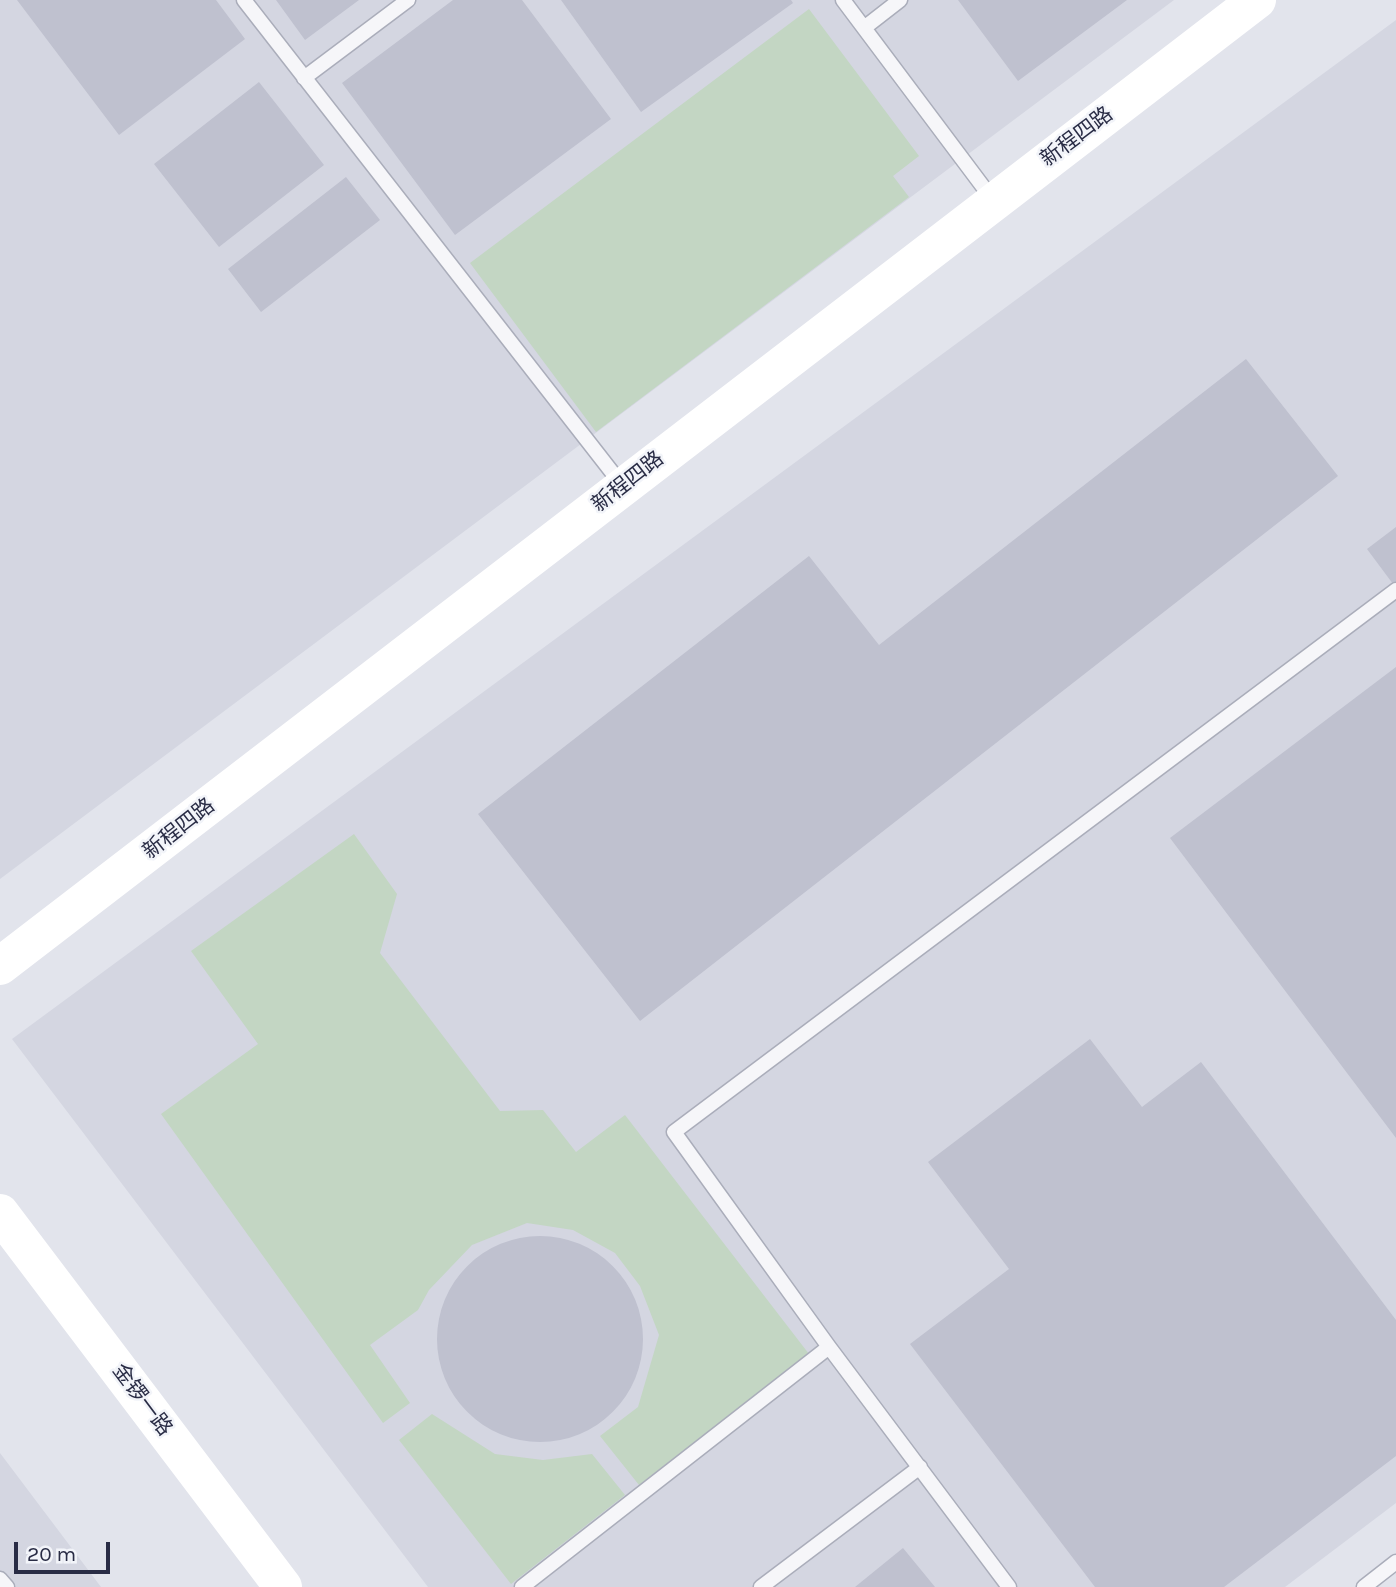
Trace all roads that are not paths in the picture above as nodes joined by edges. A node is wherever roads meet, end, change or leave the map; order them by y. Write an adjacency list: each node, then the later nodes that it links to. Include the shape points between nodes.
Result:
1 (244, 0): 7 (lane)
2 (408, 0): 7 (lane)
3 (843, 0): 6 (lane)
4 (900, 0): 6 (lane)
5 (1256, 0): 8 (street, 新程四路)
6 (864, 28): 8 (lane)
7 (304, 78): 9 (lane)
8 (993, 202): 9 (street, 新程四路)
9 (622, 486): 11 (street, 新程四路)
10 (1396, 590): 13 (lane, via 674,1132)
11 (0, 966)
12 (0, 1213): 18 (street, 金锣一路)
13 (829, 1347): 14 (lane); 19 (lane)
14 (920, 1466): 20 (lane); 21 (lane)
15 (1396, 1562): 22 (lane)
16 (0, 1579): 17 (lane)
17 (7, 1587)
18 (283, 1587)
19 (522, 1587)
20 (761, 1587)
21 (1009, 1587)
22 (1364, 1587)

